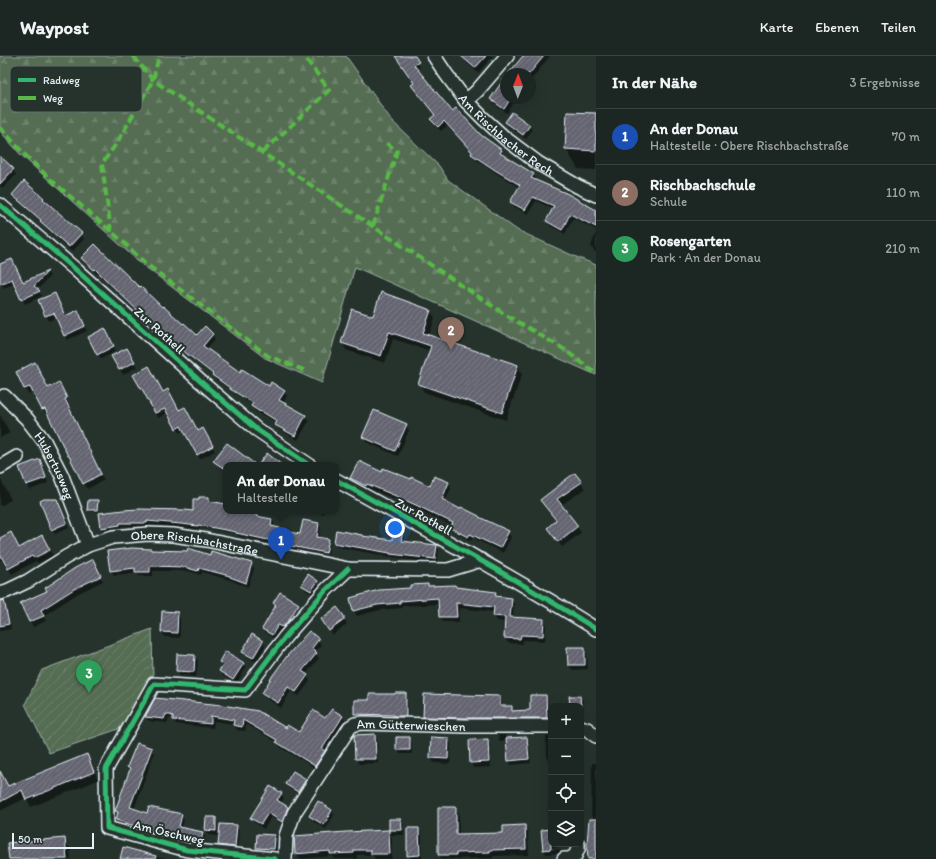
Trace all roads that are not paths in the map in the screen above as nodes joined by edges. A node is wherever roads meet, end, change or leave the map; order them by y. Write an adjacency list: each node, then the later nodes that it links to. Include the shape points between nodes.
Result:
1 (434, 56): 3 (street, Am Rischbacher Rech)
2 (506, 56): 3 (street)
3 (466, 101): 4 (street, Am Rischbacher Rech, via 506,139 538,163)
4 (596, 195)
5 (0, 206): 8 (street, Zur Rothell, via 256,429)
6 (4, 396): 11 (street, Hubertusweg, via 44,441 62,476)
7 (17, 457): 9 (street)
8 (305, 462)
9 (0, 466)
10 (339, 482): 12 (street, Zur Rothell)
11 (88, 545): 13 (street, Obere Rischbachstraße, via 113,537 173,535); 14 (street, Obere Rischbachstraße, via 28,581)
12 (481, 560): 13 (street, Obere Rischbachstraße, via 448,570); 15 (street)
13 (348, 569): 20 (street, Am Öschweg, via 285,637 245,690 154,684 106,769 107,828 187,850)
14 (0, 593)
15 (596, 629)
16 (548, 726): 21 (street, Am Gütterwieschen, via 363,723 350,727 294,813 286,836)
17 (584, 728): 18 (street)
18 (596, 736)
19 (578, 847): 22 (street, via 575,856)
20 (275, 859)
21 (285, 859)
22 (564, 859)

